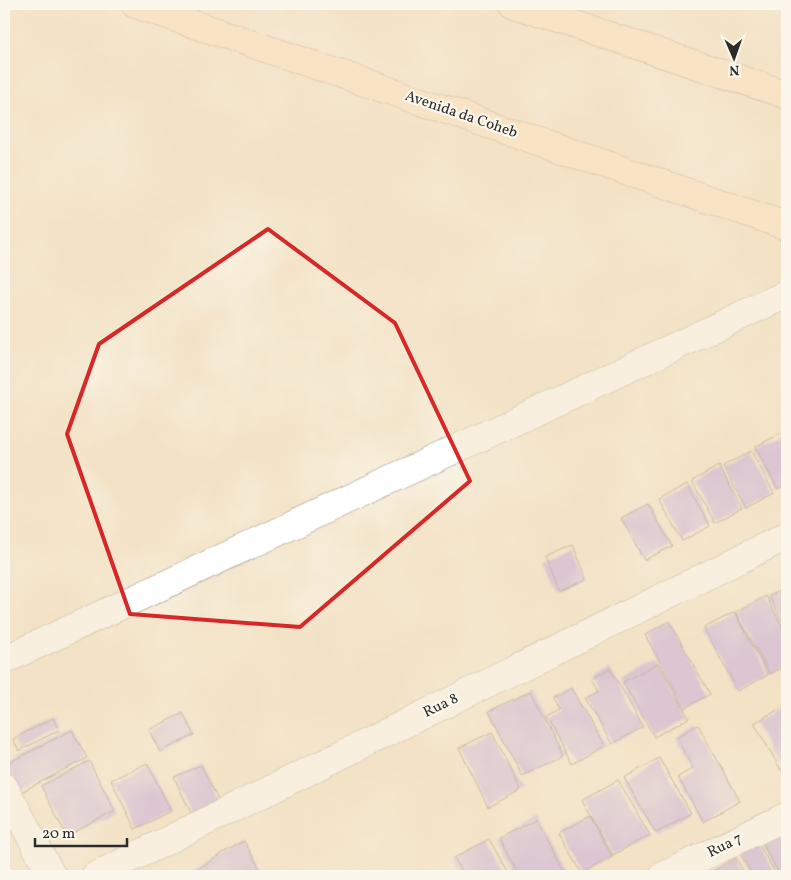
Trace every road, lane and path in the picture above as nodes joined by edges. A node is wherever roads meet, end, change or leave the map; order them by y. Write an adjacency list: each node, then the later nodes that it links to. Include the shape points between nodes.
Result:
1 (135, 4): 4 (main road, Avenida da Coheb)
2 (513, 4): 3 (main road)
3 (787, 95)
4 (787, 226)
5 (787, 294): 7 (street)
6 (787, 536): 11 (street, Rua 8)
7 (4, 660)
8 (4, 787): 10 (street)
9 (787, 816): 12 (street, Rua 7)
10 (52, 876)
11 (94, 876)
12 (663, 876)

